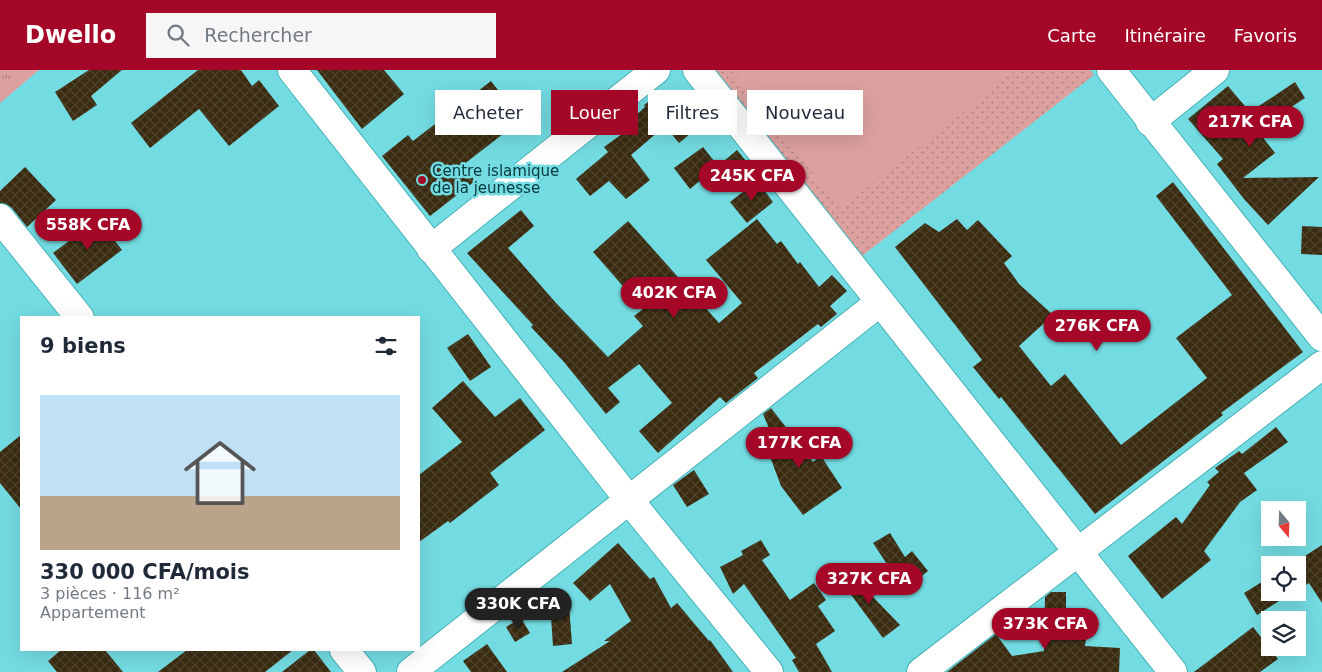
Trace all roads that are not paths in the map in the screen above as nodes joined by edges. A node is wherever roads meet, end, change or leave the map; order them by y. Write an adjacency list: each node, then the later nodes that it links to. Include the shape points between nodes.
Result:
1 (292, 70): 8 (street)
2 (656, 70): 8 (street)
3 (697, 70): 9 (street)
4 (1215, 70): 6 (street)
5 (1117, 72): 6 (street)
6 (1150, 122): 11 (street)
7 (0, 218): 10 (street)
8 (431, 249): 13 (street)
9 (880, 302): 13 (street); 14 (street)
10 (78, 316)
11 (1322, 337)
12 (1322, 366): 14 (street)
13 (629, 500): 17 (street); 18 (street)
14 (1079, 552): 19 (street); 20 (street)
15 (345, 651): 16 (street)
16 (362, 672)
17 (411, 672)
18 (769, 672)
19 (921, 672)
20 (1173, 672)

